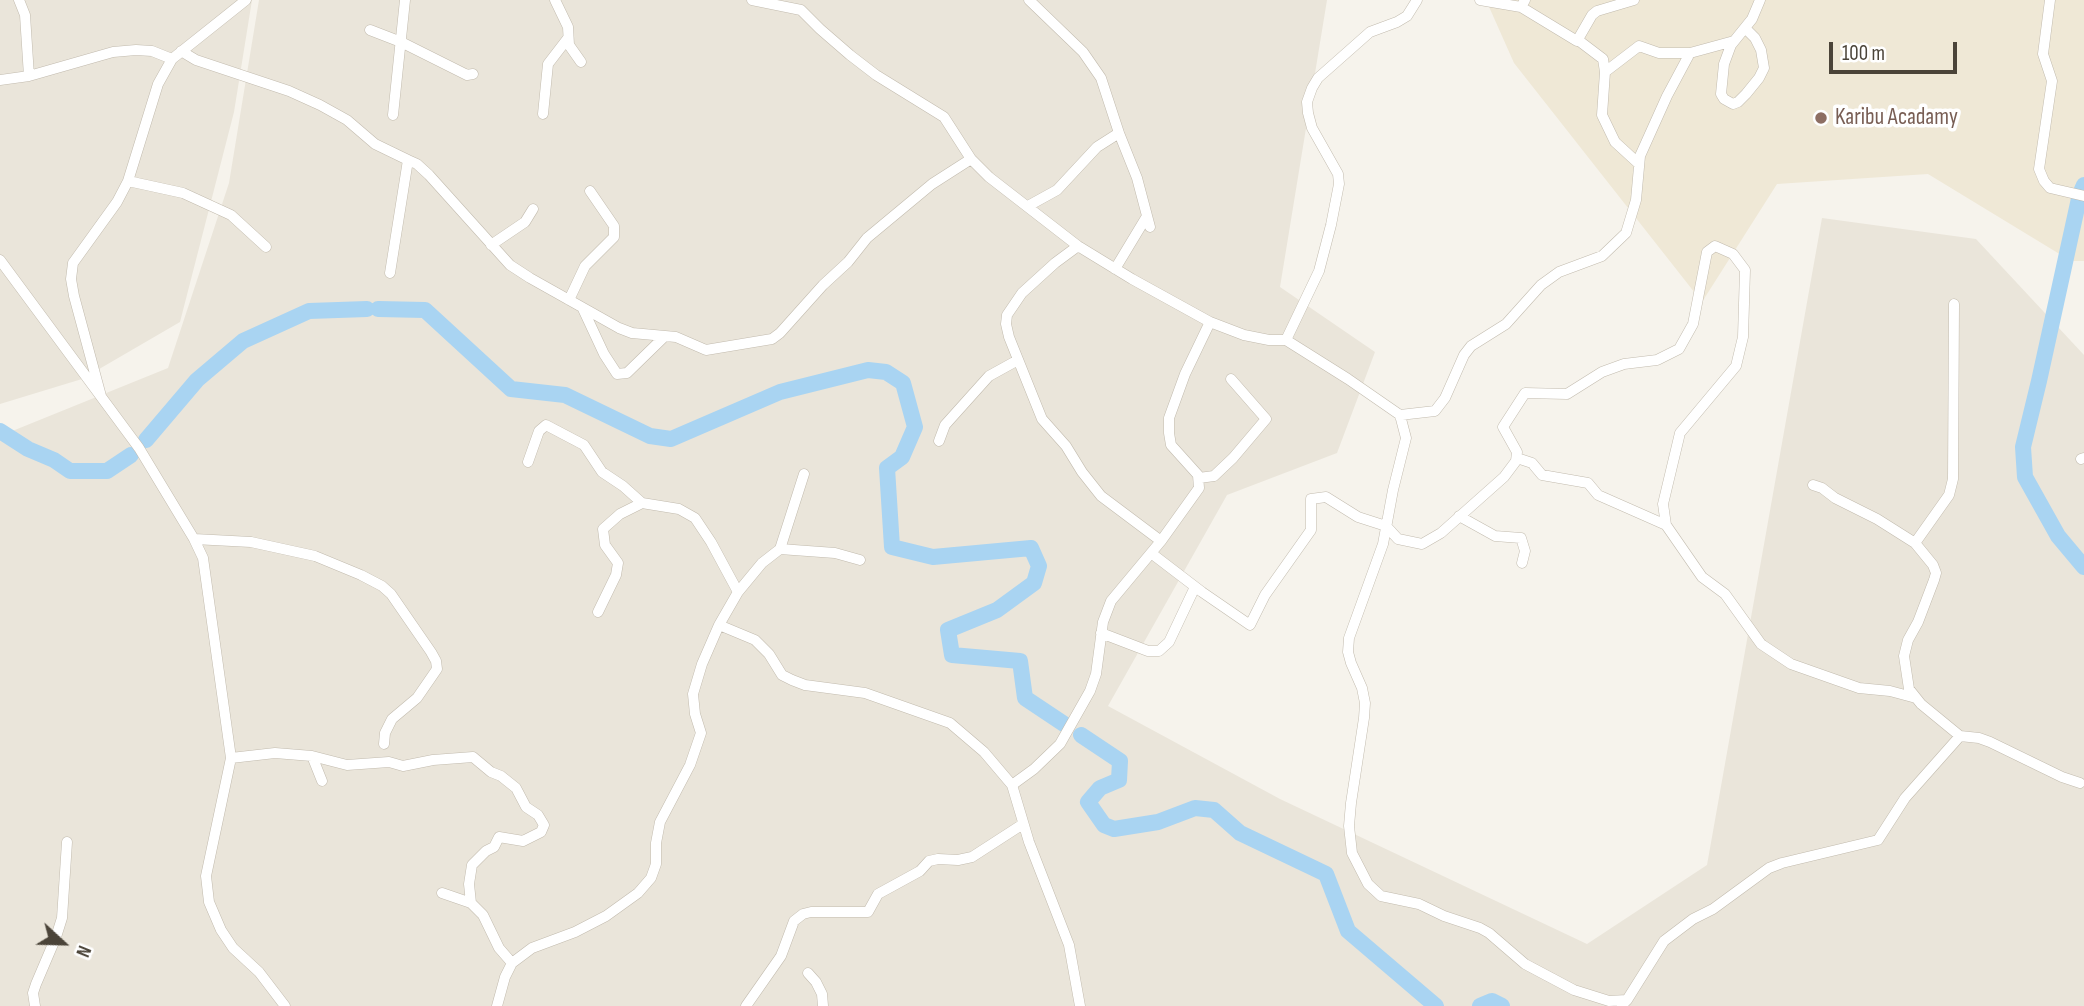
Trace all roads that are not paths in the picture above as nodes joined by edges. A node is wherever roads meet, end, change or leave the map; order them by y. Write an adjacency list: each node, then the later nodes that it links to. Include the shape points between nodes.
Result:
1 (19, 0): 25 (street, via 25,15)
2 (246, 0): 19 (street)
3 (405, 0): 18 (street)
4 (555, 0): 15 (street, via 568,27)
5 (752, 0): 30 (street, via 801,10 876,75 944,117)
6 (1029, 0): 29 (street, via 1095,69)
7 (1418, 0): 51 (street, via 1406,16 1370,32 1312,88 1307,102 1312,128 1339,184 1319,271)
8 (1480, 0): 12 (street)
9 (1634, 0): 16 (street, via 1597,11)
10 (1760, 0): 13 (street)
11 (2050, 0): 35 (street, via 2043,54 2052,81 2039,169 2050,188)
12 (1523, 3): 16 (street)
13 (1745, 28): 17 (street); 17 (street, via 1761,50 1764,68 1733,104 1721,94 1724,64)
14 (370, 30): 18 (street)
15 (568, 38): 22 (street); 27 (street, via 548,64)
16 (1578, 40): 23 (street, via 1603,59)
17 (1734, 41): 20 (street)
18 (401, 42): 24 (street); 28 (street)
19 (181, 51): 21 (street); 31 (street, via 289,90 347,120 375,144)
20 (1690, 53): 23 (street, via 1659,53 1639,46); 32 (street)
21 (172, 59): 25 (street, via 152,51 113,52); 33 (street, via 158,85)
22 (581, 62)
23 (1605, 72): 32 (street, via 1602,115 1615,142)
24 (473, 74)
25 (29, 76): 26 (street)
26 (0, 80)
27 (543, 114)
28 (393, 115)
29 (1119, 133): 36 (street, via 1097,147 1057,190); 38 (street)
30 (971, 159): 36 (street); 50 (street, via 932,184 867,238 772,339 706,350)
31 (408, 160): 40 (street, via 429,175); 45 (street)
32 (1639, 164): 55 (street, via 1636,200 1626,233 1602,256 1559,272 1541,285 1506,324 1471,346 1435,411)
33 (128, 181): 42 (street, via 183,193 231,215); 54 (street, via 76,255 71,279)
34 (590, 191): 46 (street, via 614,226 614,237 585,266)
35 (2082, 195)
36 (1028, 206): 41 (street)
37 (533, 209): 40 (street, via 525,222)
38 (1147, 216): 39 (street); 44 (street)
39 (1150, 228)
40 (491, 245): 46 (street, via 510,265)
41 (1078, 246): 44 (street); 52 (street, via 1022,293 1007,315)
42 (266, 247)
43 (0, 260): 54 (street)
44 (1115, 269): 49 (street)
45 (390, 273)
46 (569, 300): 48 (street)
47 (1954, 304): 68 (street, via 1953,479 1949,495)
48 (583, 308): 50 (street, via 632,333); 50 (street, via 617,374 627,373)
49 (1210, 322): 51 (street, via 1244,335); 60 (street, via 1169,418 1171,445)
50 (666, 336)
51 (1286, 340): 55 (street)
52 (1018, 360): 56 (street, via 989,376 945,425); 67 (street, via 1042,419 1082,472 1101,496)
53 (1231, 379): 60 (street, via 1266,419 1214,476)
54 (103, 401): 66 (street, via 139,448)
55 (1400, 415): 65 (street, via 1406,438)
56 (939, 441)
57 (1517, 457): 63 (street, via 1504,477); 64 (street, via 1532,463 1542,475 1588,483 1598,495); 64 (street, via 1503,427 1525,393 1567,394 1624,363 1657,360 1679,349 1693,324 1707,252 1716,246 1732,254 1745,270 1744,337 1736,366 1680,433 1662,504)
58 (528, 462): 62 (street, via 539,431 546,425 584,444 602,472)
59 (804, 474): 69 (street)
60 (1199, 478): 67 (street, via 1199,488)
61 (1813, 485): 68 (street)
62 (642, 503): 74 (street, via 679,509 695,518); 75 (street, via 603,529 605,545 618,562)
63 (1460, 516): 65 (street, via 1422,544 1398,539); 72 (street, via 1495,536 1521,538)
64 (1666, 525): 78 (street, via 1702,578 1725,594 1771,651 1791,664 1859,688)
65 (1386, 526): 73 (street, via 1358,517 1326,497 1311,499 1311,530 1265,595 1250,625); 92 (street, via 1349,638 1348,652 1364,703 1349,826 1360,871 1381,895 1419,904 1480,929 1525,964 1574,990)
66 (194, 539): 80 (street, via 251,542 315,556 361,575 391,594 431,652 437,669 417,698 392,719); 82 (street, via 203,558)
67 (1161, 541): 70 (street)
68 (1915, 543): 78 (street, via 1936,573 1905,648 1907,680)
69 (780, 549): 71 (street, via 835,553); 74 (street)
70 (1151, 553): 73 (street); 77 (street, via 1111,601)
71 (860, 560)
72 (1522, 563)
73 (1195, 587): 77 (street, via 1169,642 1159,651)
74 (738, 592): 76 (street)
75 (597, 612)
76 (719, 625): 85 (street, via 754,640 782,675 792,680 865,693 950,723 984,752); 90 (street, via 694,694 701,733 660,822 651,878 606,916 532,948)
77 (1101, 633): 85 (street, via 1096,674 1060,744)
78 (1916, 698): 79 (street)
79 (1960, 736): 84 (street, via 1990,741); 92 (street, via 1905,799 1878,840 1769,869 1664,941)
80 (384, 744)
81 (312, 756): 82 (street, via 275,753); 83 (street); 89 (street, via 347,765 389,762 403,766 473,757 516,788 544,829 523,841 497,839 470,867)
82 (231, 758): 94 (street, via 206,876 209,902 233,948)
83 (321, 781)
84 (2080, 783)
85 (1012, 785): 86 (street)
86 (1023, 824): 96 (street, via 972,857 929,861 920,871 878,894 869,912 803,914 794,920 781,956); 98 (street, via 1069,945)
87 (67, 842): 93 (street, via 62,918 33,993)
88 (442, 892): 89 (street)
89 (471, 904): 90 (street, via 483,915)
90 (512, 963): 95 (street)
91 (808, 973): 97 (street, via 822,995)
92 (1624, 1003)
93 (35, 1006)
94 (285, 1006)
95 (497, 1006)
96 (746, 1006)
97 (823, 1006)
98 (1080, 1006)

